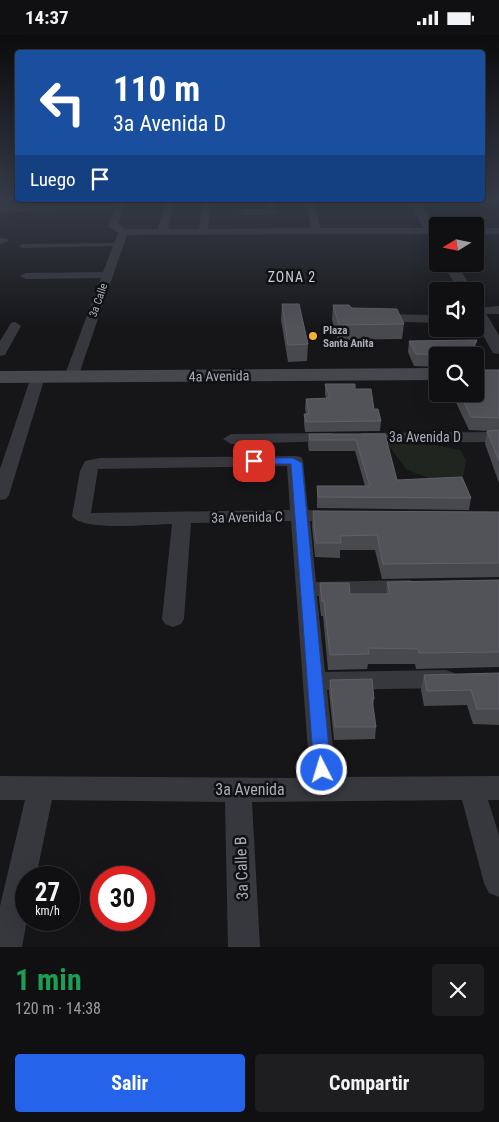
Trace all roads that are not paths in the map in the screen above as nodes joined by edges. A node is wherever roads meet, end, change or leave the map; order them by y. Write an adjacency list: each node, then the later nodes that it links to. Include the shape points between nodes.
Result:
1 (118, 245): 2 (lane); 3 (street, 3a Calle)
2 (22, 246)
3 (107, 275): 4 (street); 16 (street, 3a Calle)
4 (26, 276)
5 (499, 311): 6 (street)
6 (484, 313)
7 (365, 318): 8 (street)
8 (429, 319)
9 (484, 325): 11 (street)
10 (15, 326): 12 (street)
11 (499, 349)
12 (0, 352)
13 (429, 374): 16 (main road, 4a Avenida)
14 (0, 377): 15 (main road, 4a Avenida)
15 (38, 377): 16 (main road, 4a Avenida); 19 (street)
16 (71, 377)
17 (499, 437): 18 (street, 3a Avenida D)
18 (231, 439)
19 (0, 495)
20 (301, 516): 21 (street, 3a Avenida C); 22 (street, 3a Avenida C); 22 (street, 3a Avenida C, via 295,461 91,465 81,516 85,519); 24 (street)
21 (351, 516)
22 (182, 518): 25 (street)
23 (432, 587): 24 (street)
24 (307, 589): 27 (street)
25 (173, 619)
26 (470, 679): 27 (street)
27 (315, 681): 30 (street)
28 (0, 787): 29 (street, 3a Avenida)
29 (40, 788): 33 (street, 3a Avenida); 35 (street)
30 (324, 788): 32 (street, 3a Avenida); 33 (street, 3a Avenida)
31 (499, 788): 32 (street, 3a Avenida)
32 (472, 789): 34 (street)
33 (238, 790): 36 (street, 3a Calle B)
34 (499, 883)
35 (6, 947)
36 (244, 947)

